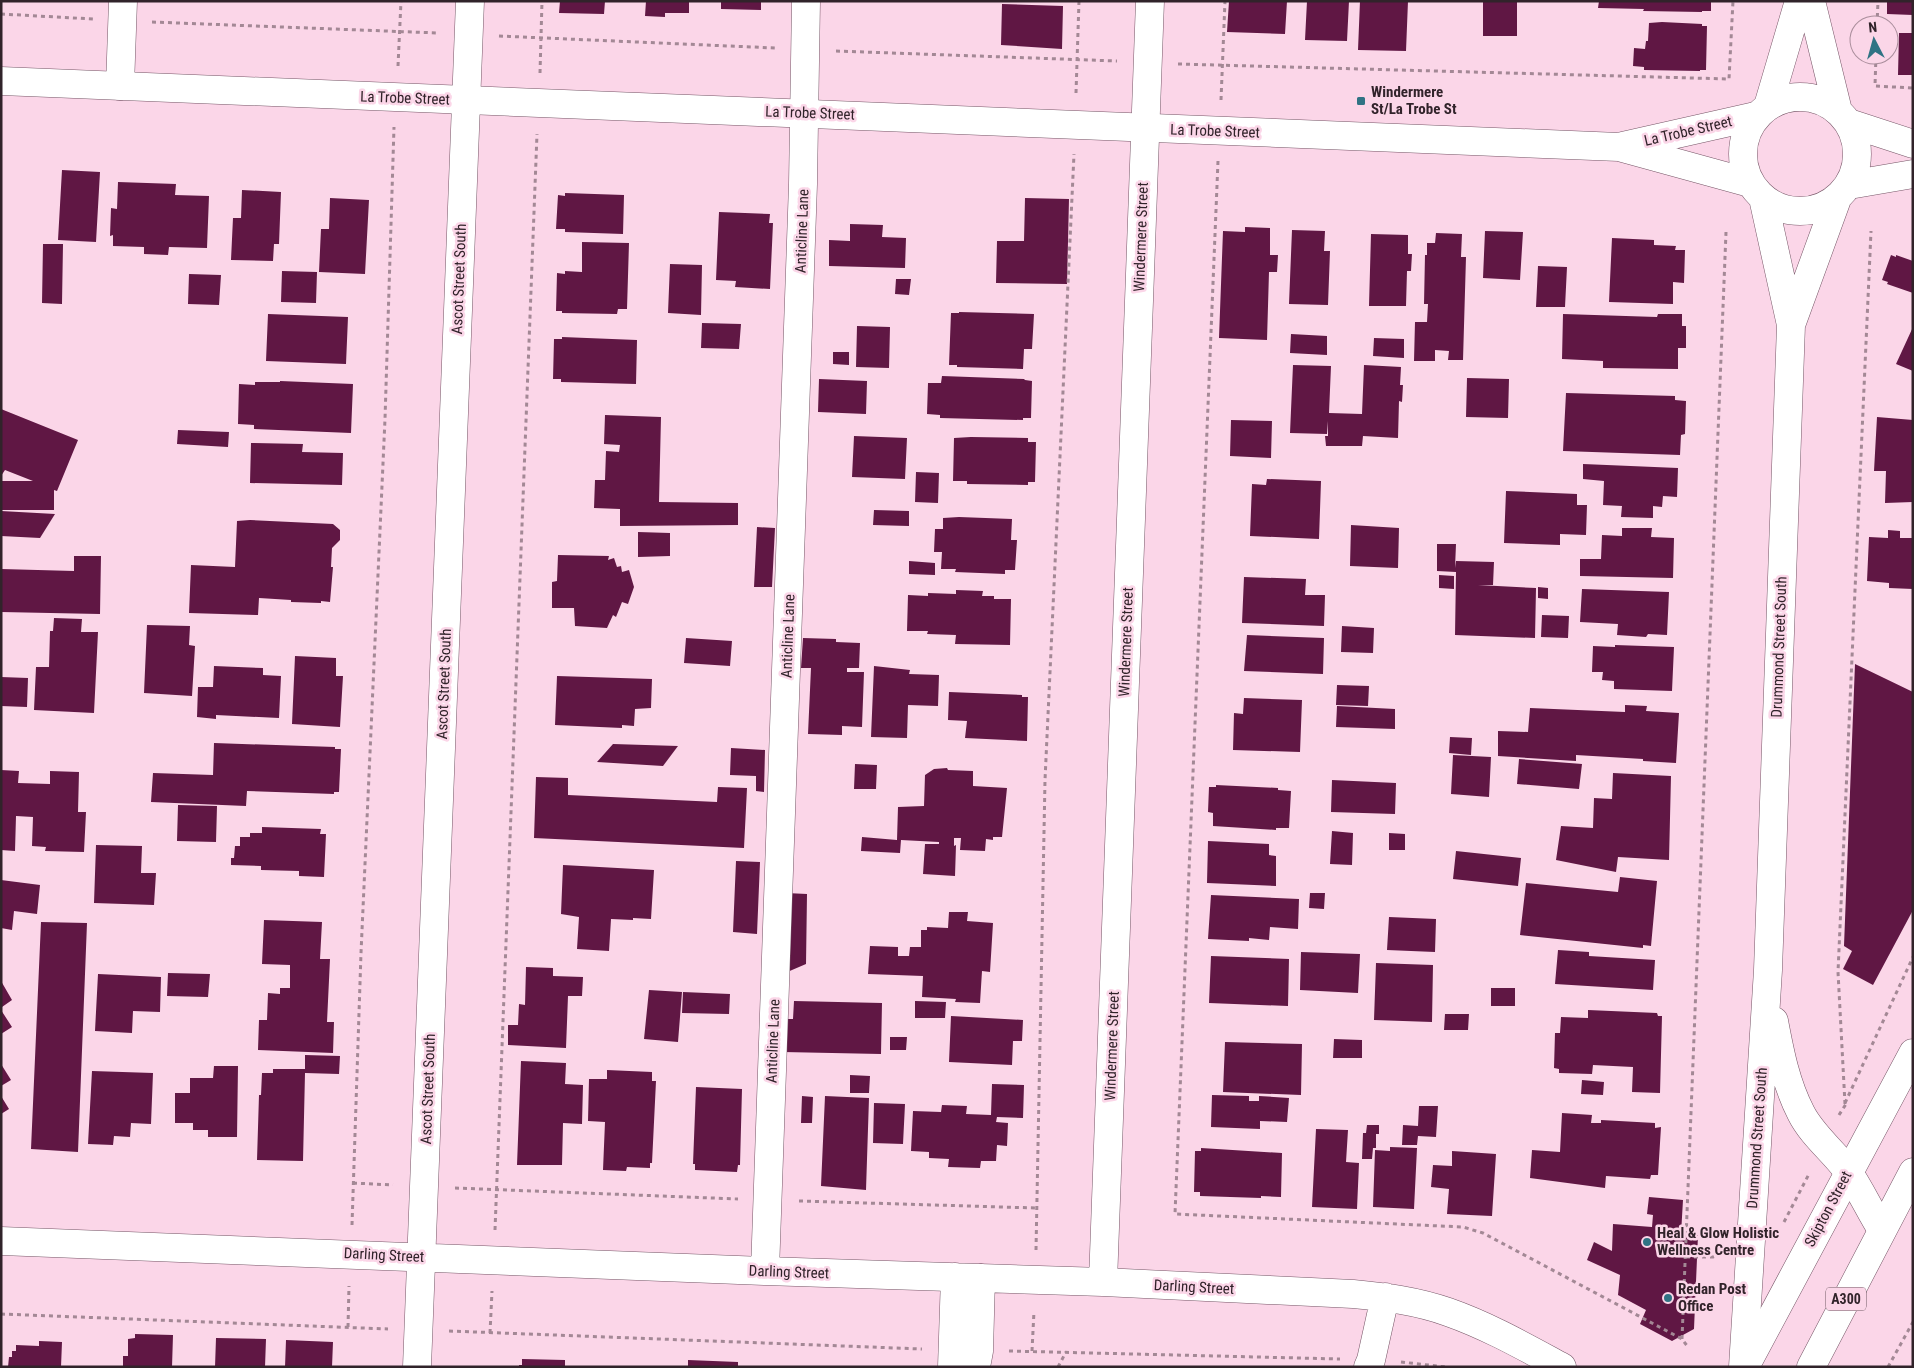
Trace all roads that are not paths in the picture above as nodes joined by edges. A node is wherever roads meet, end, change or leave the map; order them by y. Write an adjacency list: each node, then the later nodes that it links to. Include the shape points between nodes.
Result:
1 (470, 1): 9 (main road, Ascot Street South)
2 (806, 1): 11 (main road, Anticline Lane)
3 (1150, 1): 13 (main road, Windermere Street)
4 (1799, 1): 10 (main road)
5 (1811, 1): 12 (main road)
6 (122, 11): 8 (main road)
7 (1, 81): 8 (main road, La Trobe Street)
8 (120, 86): 9 (main road, La Trobe Street)
9 (467, 100): 11 (main road, La Trobe Street); 26 (main road, Ascot Street South)
10 (1762, 111): 12 (main road, via 1786,98 1804,97 1822,101); 15 (main road, La Trobe Street); 17 (main road, via 1747,132 1742,149 1743,166)
11 (804, 113): 13 (main road, La Trobe Street); 27 (main road, Anticline Lane)
12 (1843, 117): 14 (main road); 18 (main road, via 1855,138 1858,154 1856,171)
13 (1144, 128): 15 (main road, La Trobe Street); 29 (main road, Windermere Street)
14 (1913, 144)
15 (1619, 147): 17 (main road, La Trobe Street)
16 (1913, 174): 18 (main road)
17 (1756, 191): 18 (main road, via 1780,209 1800,212 1820,209); 19 (main road, Drummond Street South)
18 (1843, 192): 19 (main road, Drummond Street South)
19 (1791, 325): 20 (main road, Drummond Street South)
20 (1768, 970): 22 (main road, Drummond Street South, via 1774,1021 1790,1090 1802,1115); 35 (main road, Drummond Street South)
21 (1913, 1053): 22 (main road, Skipton Street)
22 (1848, 1172): 24 (main road, Drummond Street South); 35 (main road, Skipton Street)
23 (1913, 1172): 24 (main road, A300)
24 (1882, 1230): 36 (main road, A300)
25 (1, 1241): 26 (main road, Darling Street)
26 (421, 1257): 27 (main road, Darling Street); 33 (main road, Ascot Street South)
27 (765, 1271): 28 (main road, Darling Street)
28 (968, 1277): 29 (main road, Darling Street); 31 (main road)
29 (1103, 1282): 30 (main road, Darling Street)
30 (1386, 1297): 32 (main road); 34 (main road, Darling Street, via 1464,1318)
31 (965, 1359)
32 (1370, 1364)
33 (416, 1367)
34 (1562, 1367)
35 (1744, 1367)
36 (1811, 1367)

